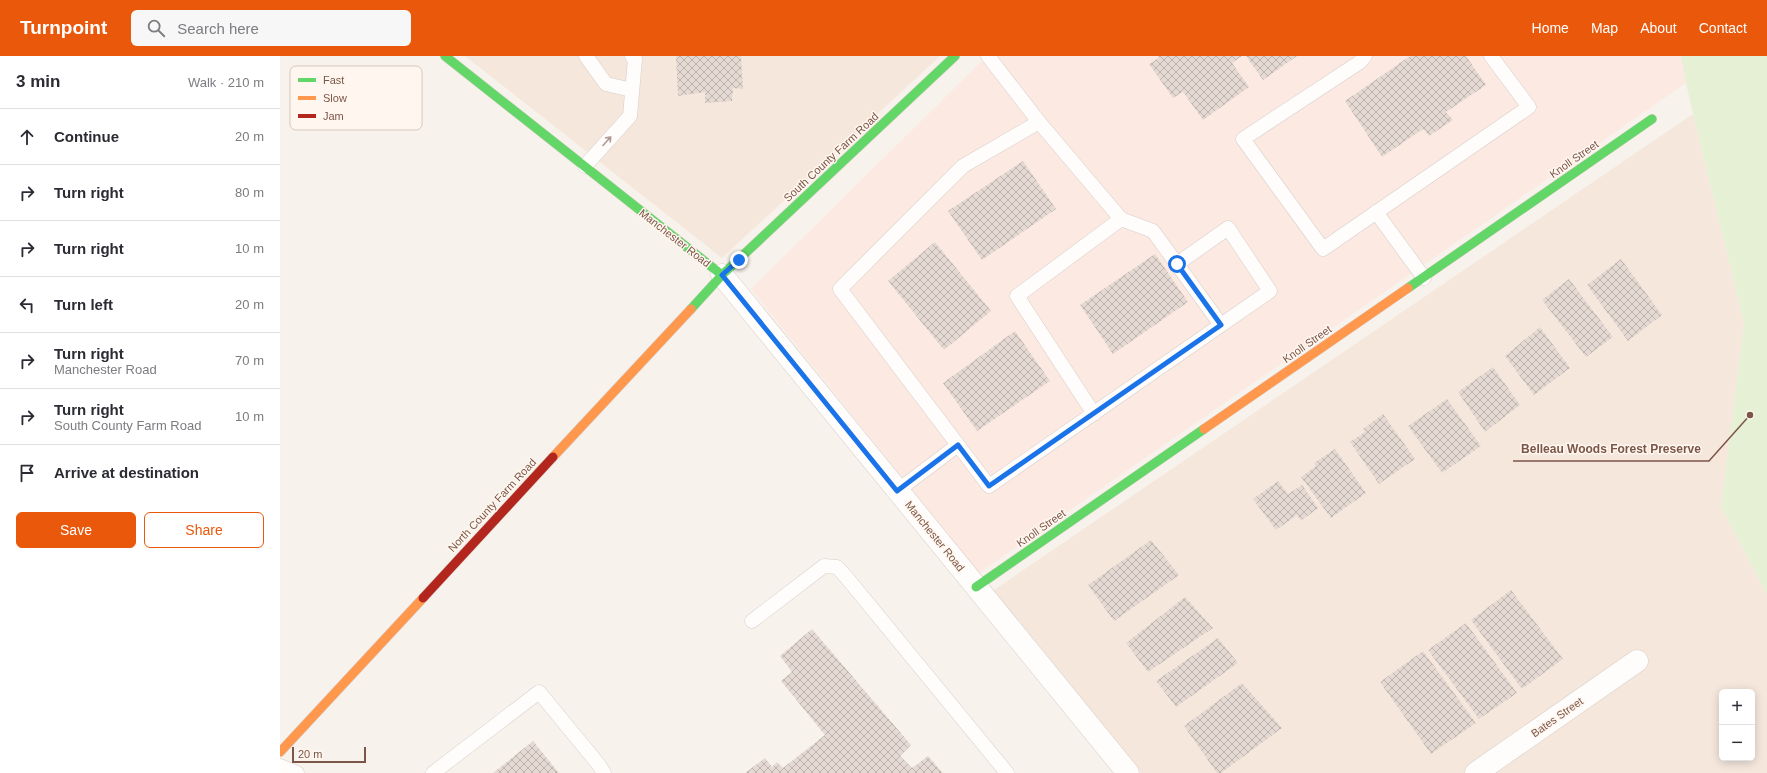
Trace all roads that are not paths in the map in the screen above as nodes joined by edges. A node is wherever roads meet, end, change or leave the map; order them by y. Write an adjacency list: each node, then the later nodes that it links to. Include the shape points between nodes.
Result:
1 (445, 56): 11 (street, Manchester Road)
2 (586, 56): 8 (lane, via 606,84)
3 (632, 56): 8 (lane, via 635,59)
4 (956, 56): 15 (street, South County Farm Road)
5 (988, 56): 10 (lane)
6 (1365, 56): 12 (lane, via 1360,62 1243,139 1322,249)
7 (1491, 56): 12 (lane, via 1529,107)
8 (632, 90): 11 (lane, one-way to 8, via 630,116)
9 (1652, 119): 16 (street, Knoll Street)
10 (1039, 122): 13 (lane); 19 (lane, via 963,166 840,289)
11 (585, 166): 15 (street, Manchester Road)
12 (1376, 212): 16 (lane)
13 (1121, 219): 14 (lane, via 1153,231); 18 (lane, via 1017,296)
14 (1177, 264): 17 (lane); 17 (lane, via 1228,228 1270,291)
15 (722, 275): 20 (street, Manchester Road); 24 (street, North County Farm Road)
16 (1424, 278): 21 (street, Knoll Street)
17 (1221, 325): 18 (lane)
18 (1094, 414): 19 (lane, via 989,486)
19 (958, 445): 20 (lane)
20 (897, 491): 21 (street, Manchester Road)
21 (976, 587): 30 (street, Manchester Road)
22 (752, 621): 29 (lane, via 824,566 837,567)
23 (1637, 661): 31 (street, Bates Street)
24 (280, 752)
25 (280, 766): 26 (lane)
26 (296, 773)
27 (433, 773): 28 (lane, via 539,692)
28 (604, 773)
29 (1007, 773)
30 (1127, 773)
31 (1476, 773)

